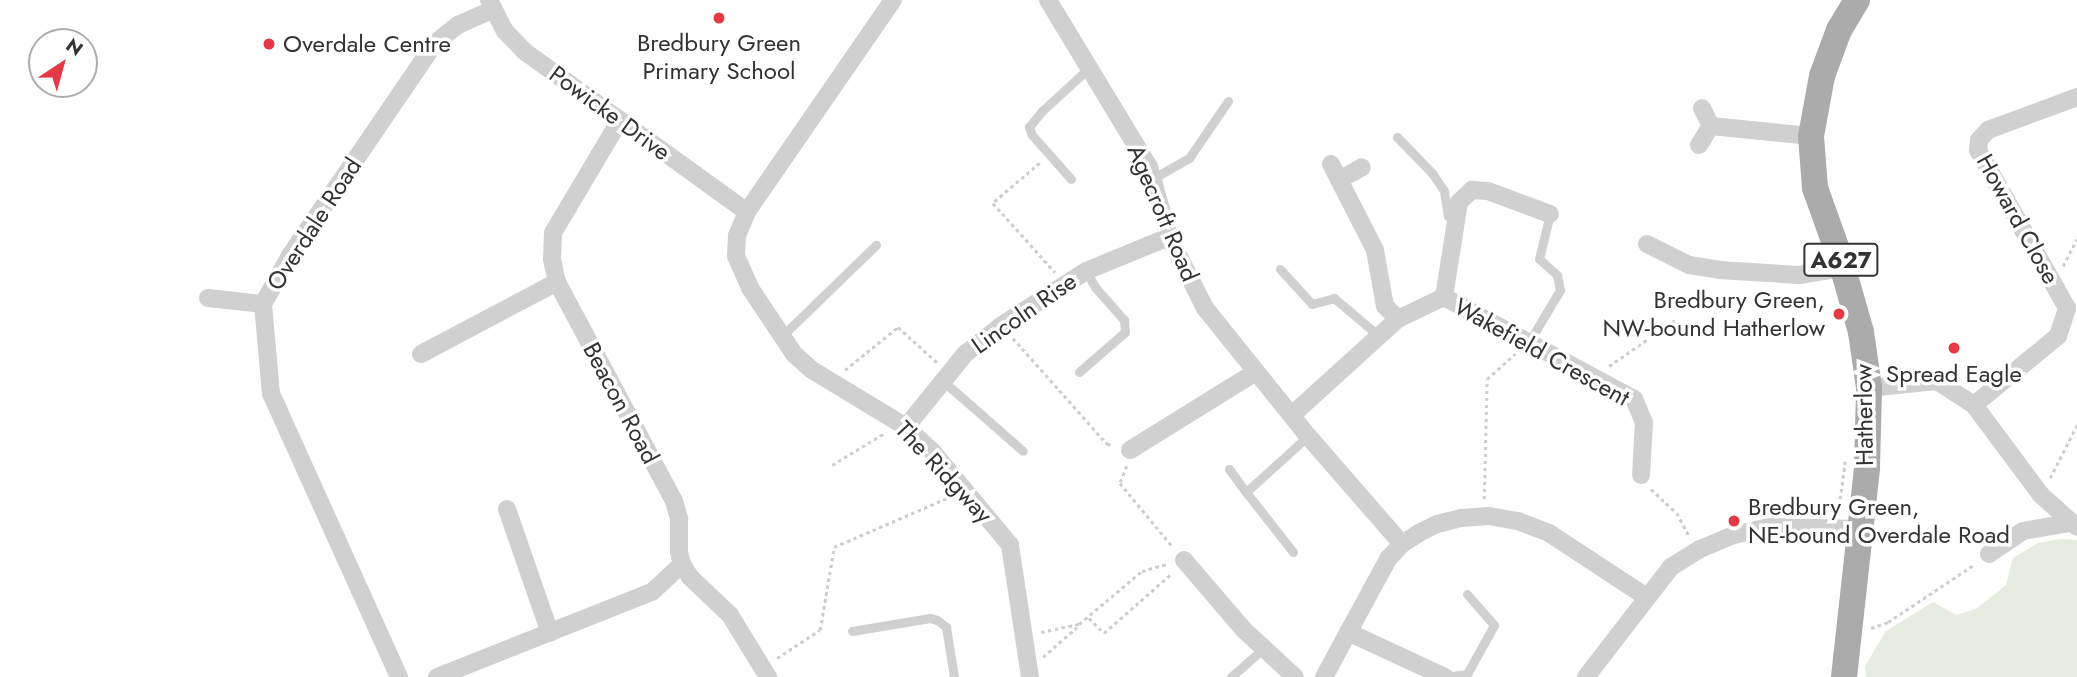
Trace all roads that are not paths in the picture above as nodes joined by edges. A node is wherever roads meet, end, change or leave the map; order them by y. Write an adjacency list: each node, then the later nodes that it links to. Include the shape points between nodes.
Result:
1 (893, 0): 19 (street, The Ridgway)
2 (1048, 0): 5 (street, Agecroft Road)
3 (1857, 0): 11 (main road, Hatherlow / A627, via 1839,30 1822,76)
4 (492, 5): 9 (street, Powicke Drive, via 513,42); 31 (street, Overdale Road, via 435,43 291,254)
5 (1089, 68): 16 (lane, via 1029,127); 17 (street, Agecroft Road)
6 (2077, 97): 41 (street, Howard Close, via 1988,130 1979,140 1978,150 2067,308 2058,336)
7 (1228, 101): 17 (lane, via 1189,158)
8 (1702, 108): 10 (street)
9 (620, 120): 19 (street, Powicke Drive); 28 (street, Beacon Road, via 553,233)
10 (1711, 126): 11 (street); 13 (street)
11 (1811, 136): 25 (main road, Hatherlow / A627, via 1815,188)
12 (1397, 137): 21 (lane, via 1432,173 1444,191 1448,216)
13 (1699, 145)
14 (1331, 164): 18 (street)
15 (1362, 167): 18 (street)
16 (1071, 178)
17 (1152, 179): 22 (street, Agecroft Road)
18 (1339, 180): 32 (street, via 1375,250 1385,306)
19 (747, 212): 33 (street, The Ridgway, via 737,236 736,256 750,288)
20 (1550, 214): 21 (street, via 1488,191 1472,190 1459,202); 35 (lane, via 1539,259 1557,275 1560,290)
21 (1455, 222): 29 (street)
22 (1169, 237): 27 (street, Lincoln Rise); 38 (street, Agecroft Road, via 1205,307)
23 (1647, 244): 25 (street, via 1689,265 1720,270 1798,275)
24 (876, 245): 33 (lane)
25 (1843, 268): 40 (main road, Hatherlow / A627, via 1861,332)
26 (1280, 269): 34 (lane, via 1311,304 1334,298)
27 (1086, 271): 37 (lane, via 1124,320 1125,332); 39 (street, Lincoln Rise, via 1002,325 965,354)
28 (557, 282): 36 (street); 57 (street, Beacon Road, via 674,501)
29 (1444, 297): 32 (street, Wakefield Crescent); 35 (street, Wakefield Crescent)
30 (208, 298): 31 (street)
31 (263, 304): 66 (street, Overdale Road, via 271,394)
32 (1398, 319): 34 (street, Wakefield Crescent)
33 (782, 336): 43 (street, The Ridgway, via 802,362)
34 (1379, 336): 42 (street, Wakefield Crescent)
35 (1529, 342): 48 (street, Wakefield Crescent, via 1634,399 1644,422)
36 (430, 355)
37 (1079, 372)
38 (1256, 372): 42 (street, Agecroft Road); 45 (street)
39 (946, 377): 43 (street, Lincoln Rise); 46 (lane)
40 (1869, 388): 41 (street, via 1937,381); 52 (main road, Hatherlow / A627, via 1867,467)
41 (1974, 405): 51 (street, via 2041,495)
42 (1292, 415): 44 (street, Agecroft Road)
43 (904, 425): 65 (street, The Ridgway, via 1010,545)
44 (1308, 436): 49 (lane); 53 (street, Agecroft Road)
45 (1130, 450)
46 (1023, 451)
47 (1229, 468): 49 (lane)
48 (1641, 475)
49 (1246, 492): 54 (lane)
50 (507, 509): 62 (street)
51 (2073, 525): 55 (street, via 2024,531)
52 (1847, 529): 59 (street, via 1770,527 1734,535 1671,566); 74 (main road, Hatherlow / A627)
53 (1402, 544): 59 (street, via 1437,524 1483,517 1518,521 1549,533); 61 (street, via 1378,573)
54 (1293, 552)
55 (1989, 554)
56 (1184, 560): 63 (street)
57 (682, 564): 62 (street, via 652,592); 64 (street, via 730,615)
58 (1467, 594): 72 (lane, via 1494,625 1467,674)
59 (1645, 596): 73 (street)
60 (852, 631): 68 (lane, via 937,620 946,627)
61 (1348, 632): 71 (street); 72 (street)
62 (550, 633): 67 (street)
63 (1264, 648): 69 (lane); 70 (street)
64 (765, 673)
65 (1029, 674)
66 (399, 677)
67 (437, 677)
68 (954, 677)
69 (1231, 677)
70 (1296, 677)
71 (1324, 677)
72 (1445, 677)
73 (1586, 677)
74 (1844, 677)

